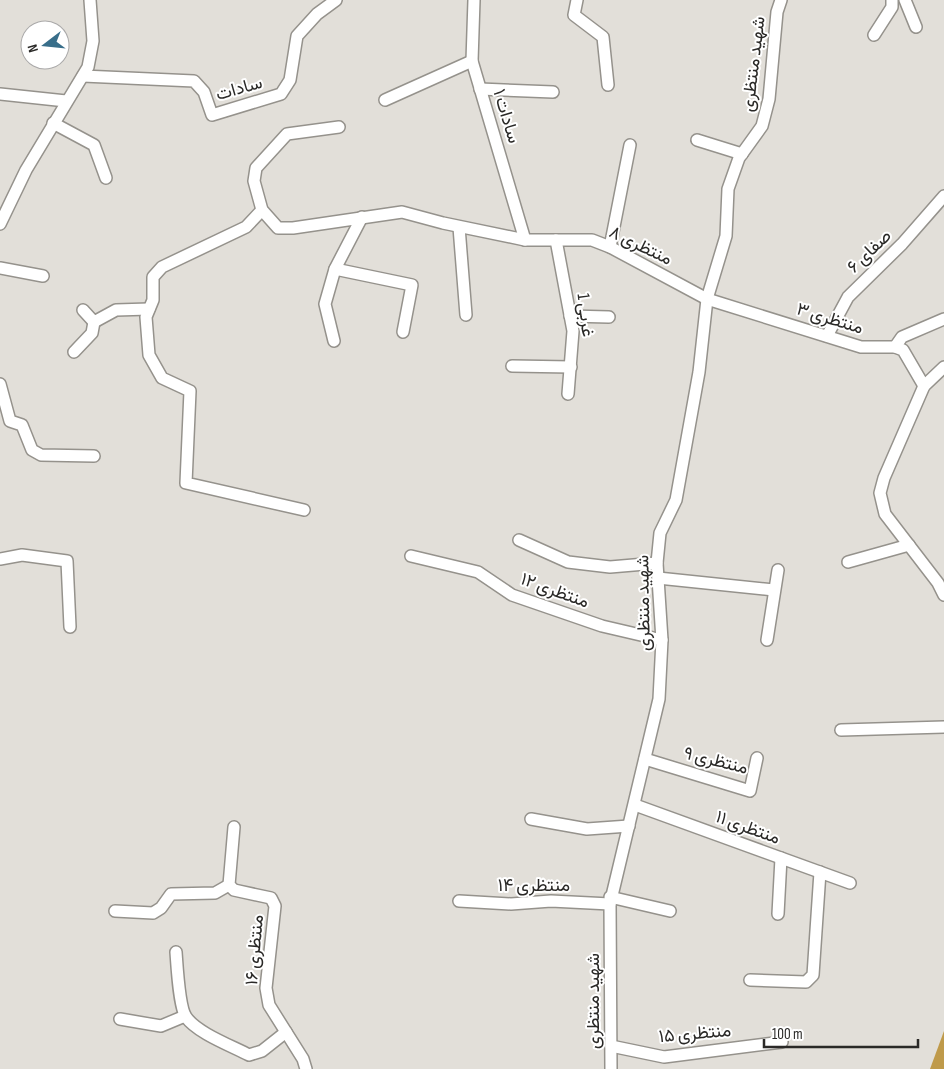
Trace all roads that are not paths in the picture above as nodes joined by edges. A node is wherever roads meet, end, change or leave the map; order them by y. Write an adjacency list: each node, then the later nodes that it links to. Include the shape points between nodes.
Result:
1 (90, 0): 11 (street, via 93,41 88,68)
2 (336, 0): 11 (street, سادات, via 297,36 290,80 281,94 212,114 204,92 194,82)
3 (474, 0): 10 (street, سادات ۱)
4 (577, 0): 12 (street, via 574,16 603,37)
5 (781, 0): 22 (street, شهید منتظری, via 777,12 769,99 762,126)
6 (892, 0): 9 (street, via 892,7)
7 (905, 0): 8 (street)
8 (916, 27)
9 (874, 35)
10 (472, 61): 13 (street, سادات ۱); 16 (street)
11 (83, 76): 17 (street)
12 (608, 85)
13 (480, 89): 14 (street); 29 (street, سادات ۱)
14 (553, 92)
15 (0, 94): 17 (street)
16 (385, 100)
17 (66, 101): 18 (street)
18 (53, 123): 23 (street, via 94,144); 27 (street)
19 (339, 127): 25 (street, via 287,134 256,168 254,181)
20 (697, 140): 22 (street)
21 (630, 145): 31 (street)
22 (742, 154): 35 (street, شهید منتظری, via 728,189 726,236)
23 (106, 178)
24 (944, 196): 44 (street, صفای ۶, via 902,244 848,297)
25 (262, 210): 26 (street, منتظری ۸, via 278,228); 36 (street, via 246,227 162,267 153,277 153,300)
26 (362, 217): 28 (street, منتظری ۸, via 402,212); 33 (street)
27 (0, 224)
28 (459, 227): 29 (street, منتظری ۸); 38 (street)
29 (525, 240): 30 (street, منتظری ۸)
30 (556, 240): 31 (street, منتظری ۸, via 592,240); 39 (street, غربی 1)
31 (610, 247): 35 (street, منتظری ۸)
32 (0, 268): 34 (street)
33 (335, 269): 43 (street, via 412,285); 45 (street, via 325,304)
34 (42, 276)
35 (707, 299): 44 (street, منتظری ۳); 62 (street, شهید منتظری, via 699,372 676,500 660,533)
36 (149, 309): 42 (street, via 116,310); 56 (street, via 146,317 149,355 162,378 190,391 186,483)
37 (83, 310): 42 (street)
38 (466, 316)
39 (570, 316): 40 (street); 49 (street, غربی 1, via 573,331)
40 (609, 317)
41 (944, 318): 46 (street, via 902,337)
42 (94, 322): 47 (street, via 92,333)
43 (403, 332)
44 (826, 336): 46 (street, منتظری ۳, via 862,347)
45 (334, 341)
46 (895, 346): 52 (street, via 903,350)
47 (74, 352)
48 (512, 366): 49 (street)
49 (571, 367): 53 (street, غربی 1)
50 (944, 367): 52 (street)
51 (0, 384): 54 (street)
52 (924, 386): 58 (street, via 880,493 885,514)
53 (568, 394)
54 (4, 418): 55 (street, via 22,425 32,450 41,455)
55 (94, 456)
56 (304, 510)
57 (519, 540): 62 (street, via 568,562 610,567)
58 (909, 545): 61 (street); 66 (street)
59 (411, 556): 68 (street, منتظری ۱۲, via 478,572 512,595 602,626)
60 (0, 559): 67 (street, via 22,555 67,561)
61 (848, 562)
62 (656, 563): 64 (street, شهید منتظری)
63 (778, 570): 65 (street)
64 (658, 578): 65 (street); 68 (street, شهید منتظری)
65 (774, 590): 69 (street)
66 (944, 595)
67 (70, 626)
68 (662, 640): 73 (street, شهید منتظری, via 659,700)
69 (767, 640)
70 (944, 727): 71 (street)
71 (841, 730)
72 (757, 758): 73 (street, منتظری ۹, via 750,791)
73 (645, 759): 74 (street, شهید منتظری)
74 (634, 804): 76 (street, شهید منتظری); 78 (street, منتظری ۱۱)
75 (531, 819): 76 (street, via 587,829)
76 (629, 826): 83 (street, شهید منتظری)
77 (234, 827): 81 (street)
78 (781, 858): 79 (street, منتظری ۱۱); 86 (street)
79 (820, 872): 80 (street, منتظری ۱۱); 88 (street, via 813,976 806,982)
80 (850, 883)
81 (229, 885): 84 (street, via 215,892 171,894 153,913); 91 (street, منتظری ۱۶, via 234,890 271,898 275,906 266,988 269,1005)
82 (459, 901): 83 (street, منتظری ۱۴, via 511,904)
83 (610, 901): 85 (street, منتظری ۱۴); 93 (street, شهید منتظری)
84 (115, 911)
85 (670, 911)
86 (778, 914)
87 (176, 952): 89 (street, via 178,986)
88 (750, 980)
89 (185, 1016): 90 (street, via 161,1026); 91 (street, via 205,1032 249,1055 262,1051)
90 (120, 1019)
91 (286, 1032): 94 (street, منتظری ۱۶)
92 (782, 1042): 93 (street, منتظری ۱۵, via 664,1057)
93 (612, 1046): 95 (street, شهید منتظری)
94 (306, 1069)
95 (611, 1069)

